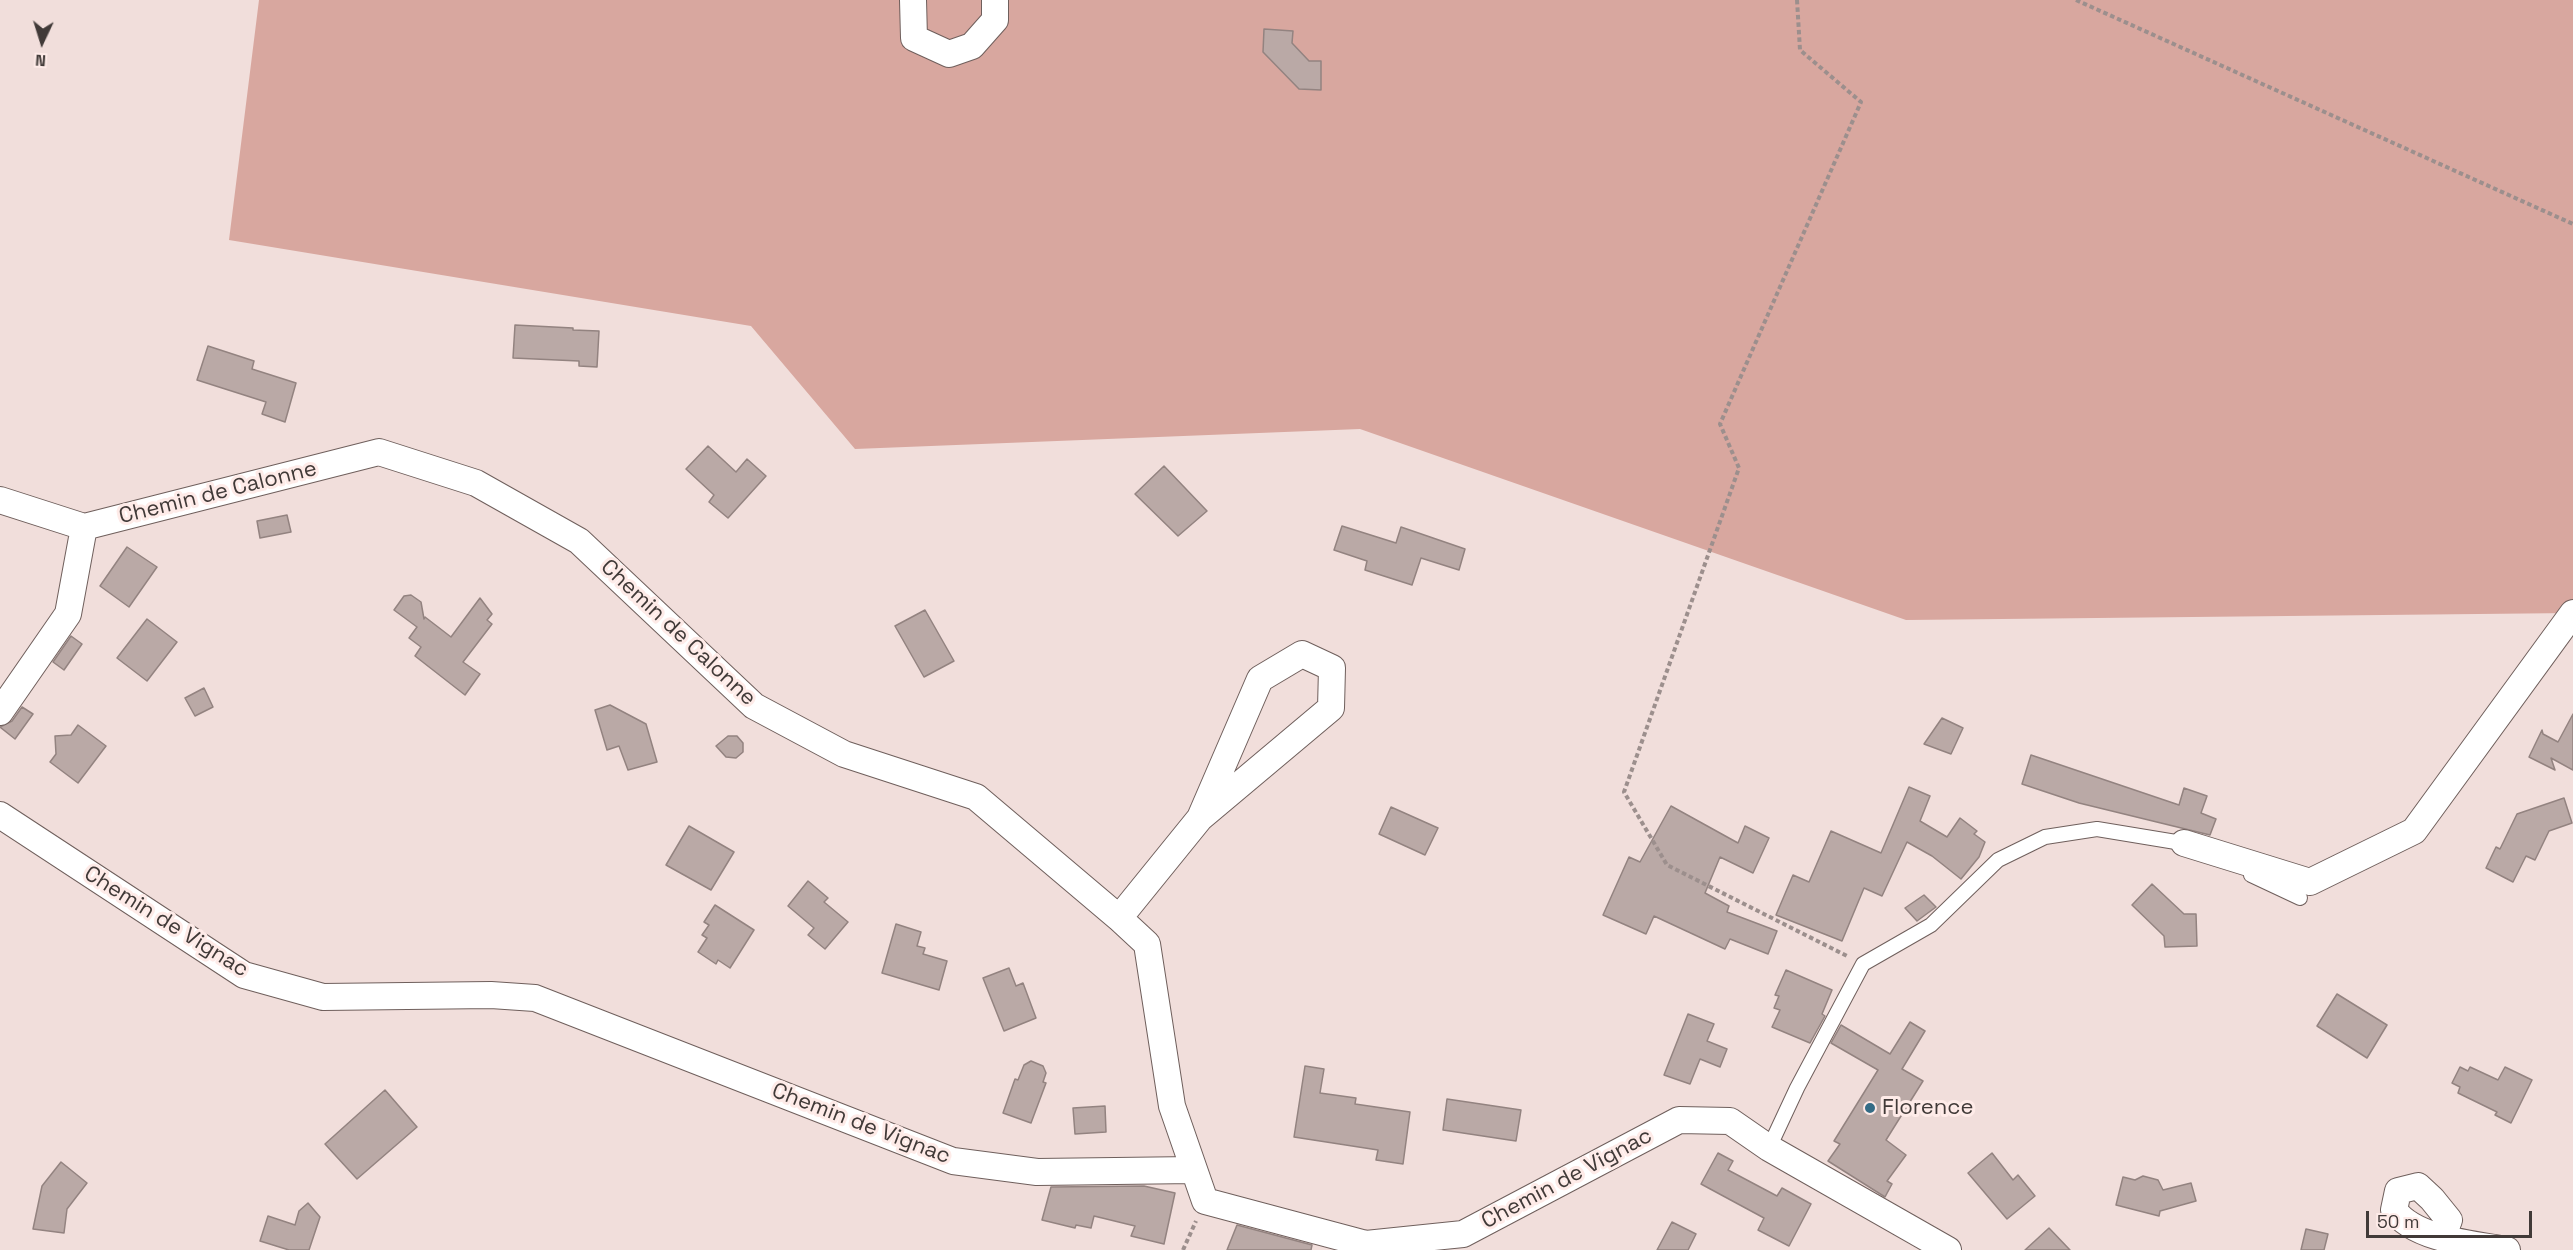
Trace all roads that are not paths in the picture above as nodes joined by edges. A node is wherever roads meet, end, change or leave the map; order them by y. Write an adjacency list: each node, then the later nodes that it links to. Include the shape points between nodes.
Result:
1 (913, 0): 2 (street, via 914,38 949,54 972,46 987,29 994,20)
2 (995, 0)
3 (0, 500): 4 (street)
4 (84, 527): 6 (street, via 68,614); 11 (street, Chemin de Calonne, via 379,452 476,483 579,541 754,706 844,754 976,797)
5 (2573, 613): 9 (street, via 2414,831 2310,882)
6 (0, 712)
7 (0, 815): 13 (street, Chemin de Vignac, via 244,975 323,997 535,998 953,1161 1037,1172)
8 (1200, 818): 8 (street, via 1331,708 1332,668 1302,654 1260,679); 11 (street)
9 (2184, 843): 10 (lane); 12 (lane, via 2097,829 2045,837 1998,860 1931,925 1863,964)
10 (2300, 898)
11 (1119, 918): 13 (street, Chemin de Calonne, via 1147,944 1172,1106)
12 (1769, 1148): 13 (street, Chemin de Vignac, via 1730,1121 1679,1120 1463,1234 1366,1244 1205,1202); 15 (street, Chemin de Vignac)
13 (1194, 1170)
14 (2442, 1238): 16 (street)
15 (1948, 1250)
16 (2507, 1250)

